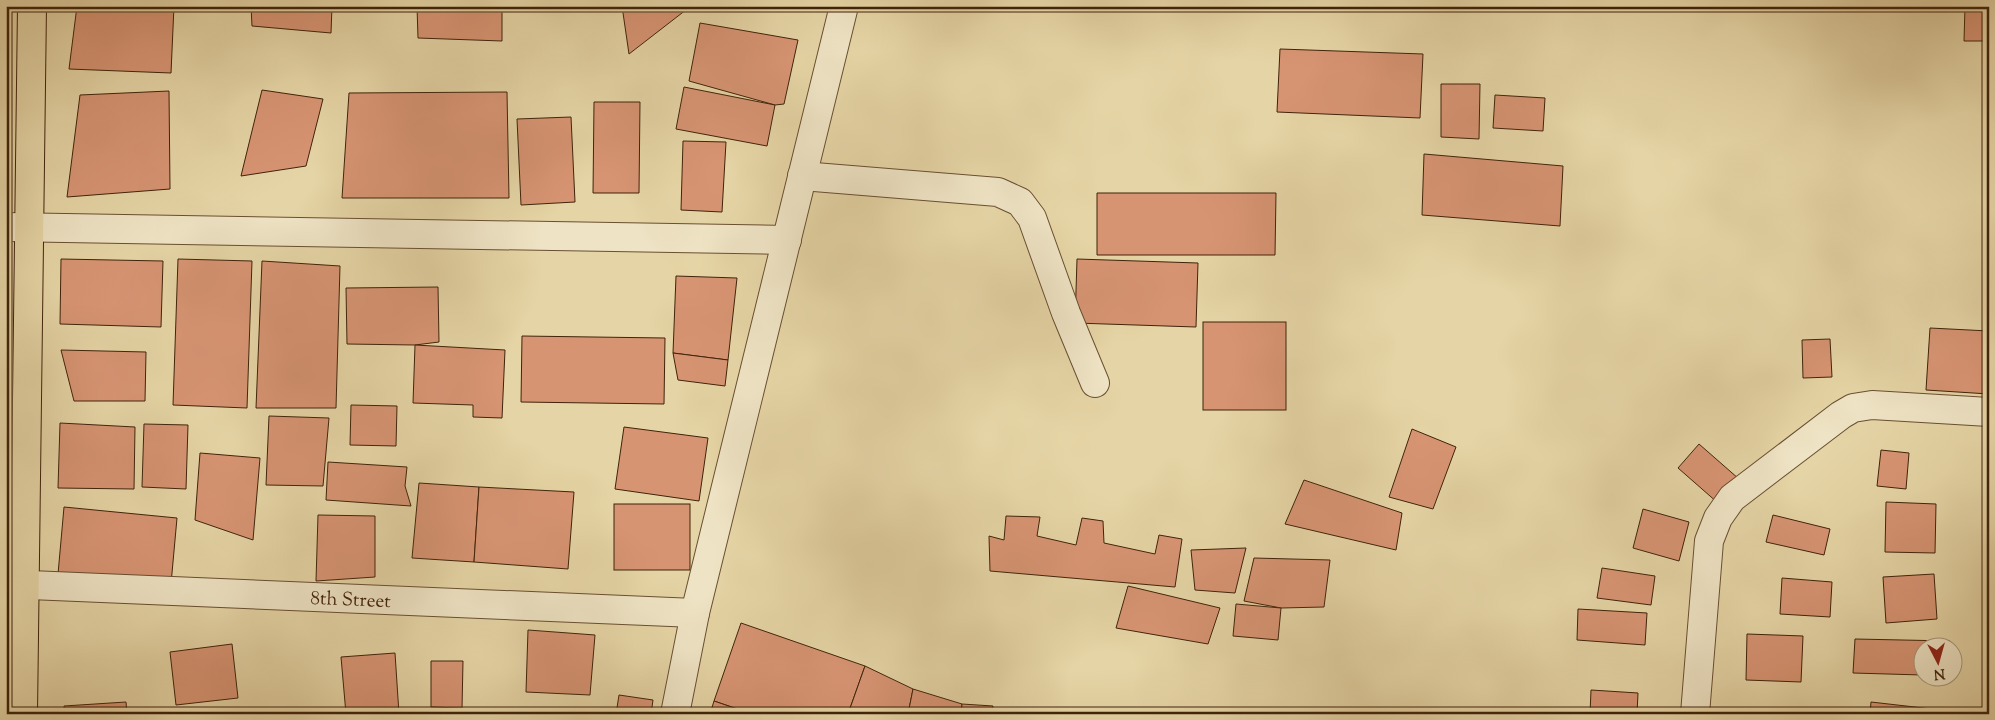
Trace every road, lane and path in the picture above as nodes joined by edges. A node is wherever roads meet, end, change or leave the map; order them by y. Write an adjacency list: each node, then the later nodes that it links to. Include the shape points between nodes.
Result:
1 (32, 6): 4 (main road)
2 (844, 6): 3 (street)
3 (802, 176): 5 (street); 6 (street, via 998,192 1020,202 1032,218)
4 (18, 227): 5 (street); 8 (main road)
5 (787, 240): 9 (street)
6 (1095, 383)
7 (1989, 412): 12 (street, via 1872,405 1853,408 1732,498 1718,518 1709,541)
8 (16, 584): 9 (street, 8th Street); 10 (main road)
9 (695, 613): 11 (street)
10 (23, 714)
11 (674, 714)
12 (1695, 714)

